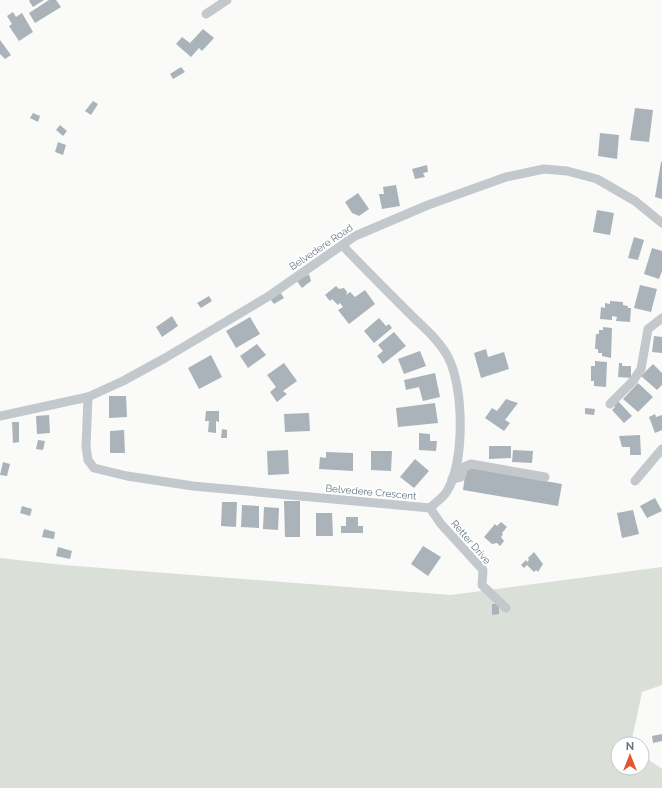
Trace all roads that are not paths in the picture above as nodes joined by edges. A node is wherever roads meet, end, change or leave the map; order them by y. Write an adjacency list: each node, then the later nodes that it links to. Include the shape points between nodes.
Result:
1 (227, 0): 2 (street)
2 (206, 14)
3 (662, 223): 4 (street, Belvedere Road, via 635,201 597,179 566,171 544,169 506,177 428,205 369,230)
4 (342, 245): 6 (street, Belvedere Road, via 269,296 214,330); 11 (street, Belvedere Crescent, via 430,335 448,357 454,374 461,419 459,447)
5 (662, 318): 7 (street, via 648,329 641,369)
6 (88, 397): 8 (street, Belvedere Road); 13 (street, Belvedere Crescent, via 86,446 88,460 94,468 193,486)
7 (610, 404)
8 (0, 416)
9 (662, 449): 12 (street)
10 (545, 477): 11 (street, via 471,464 464,467 461,477)
11 (452, 479): 13 (street, Belvedere Crescent, via 447,491)
12 (635, 481)
13 (430, 508): 14 (street, Retter Drive, via 441,524 483,570 482,585)
14 (506, 608)

